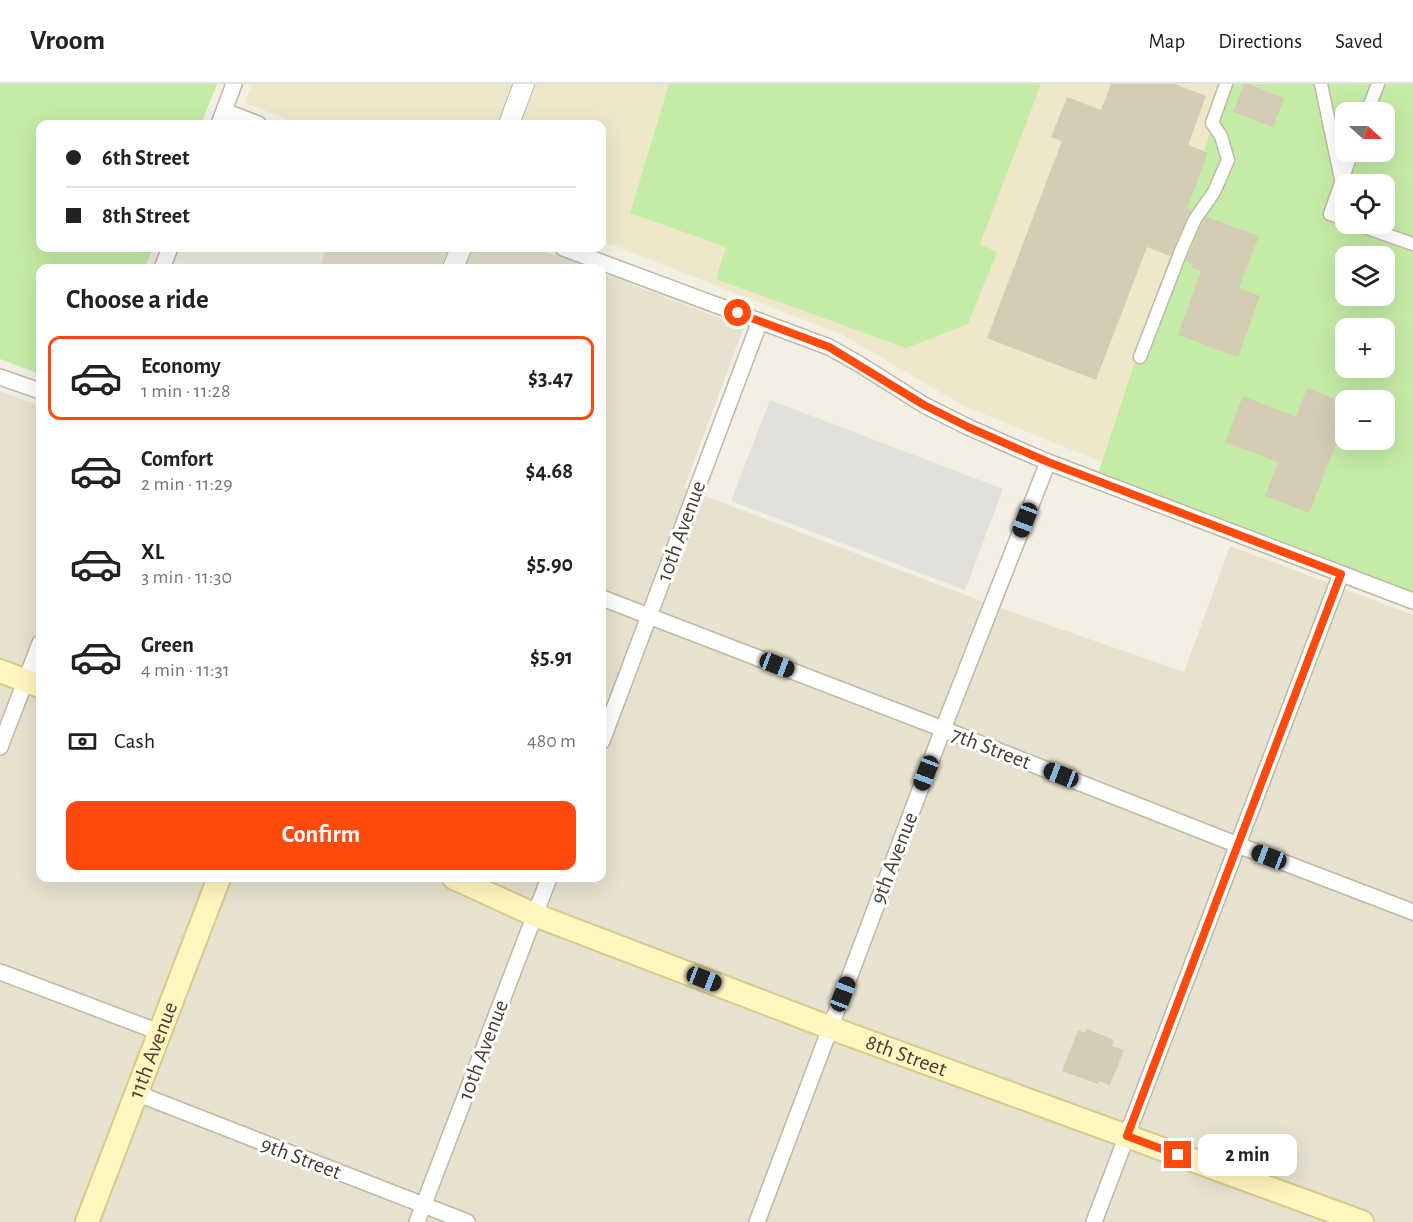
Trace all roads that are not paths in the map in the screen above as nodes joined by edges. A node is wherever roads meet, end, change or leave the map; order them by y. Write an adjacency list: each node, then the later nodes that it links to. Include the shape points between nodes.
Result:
1 (234, 84): 7 (street)
2 (524, 84): 8 (street)
3 (1226, 84): 16 (street, via 1212,123 1221,136 1228,160 1191,230)
4 (1321, 84): 9 (street)
5 (1377, 84): 6 (street)
6 (1371, 102)
7 (221, 118)
8 (510, 120)
9 (1339, 174)
10 (1335, 198): 11 (street, via 1329,214)
11 (1335, 216)
12 (1384, 234): 13 (street)
13 (1413, 244)
14 (574, 252): 15 (street)
15 (760, 321): 19 (street, via 829,347 924,405); 23 (street, 10th Avenue)
16 (1140, 357)
17 (0, 377): 18 (street)
18 (36, 390)
19 (1048, 462): 20 (street); 27 (street, 9th Avenue)
20 (1341, 574): 22 (street); 30 (street)
21 (606, 600): 23 (street, 7th Street)
22 (1413, 601)
23 (649, 616): 27 (street, 7th Street); 28 (street, 10th Avenue)
24 (36, 666): 26 (street)
25 (0, 671): 26 (main road)
26 (33, 683): 29 (street)
27 (943, 729): 30 (street, 7th Street); 37 (street, 9th Avenue)
28 (606, 730)
29 (0, 747)
30 (1238, 845): 34 (street, 7th Street); 40 (street)
31 (217, 882): 38 (main road, 11th Avenue)
32 (463, 882): 35 (main road, 8th Street)
33 (547, 882): 35 (street, 10th Avenue)
34 (1413, 912)
35 (535, 915): 37 (main road, 8th Street); 41 (street, 10th Avenue)
36 (0, 972): 38 (street)
37 (831, 1028): 40 (main road, 8th Street); 45 (street, 9th Avenue)
38 (159, 1032): 39 (main road, 11th Avenue)
39 (136, 1093): 41 (street, 9th Street); 42 (main road, 11th Avenue)
40 (1127, 1136): 46 (street); 47 (main road, 8th Street)
41 (423, 1206): 43 (street, 10th Avenue); 44 (street, 9th Street)
42 (87, 1222)
43 (417, 1222)
44 (467, 1222)
45 (757, 1222)
46 (1095, 1222)
47 (1362, 1222)

